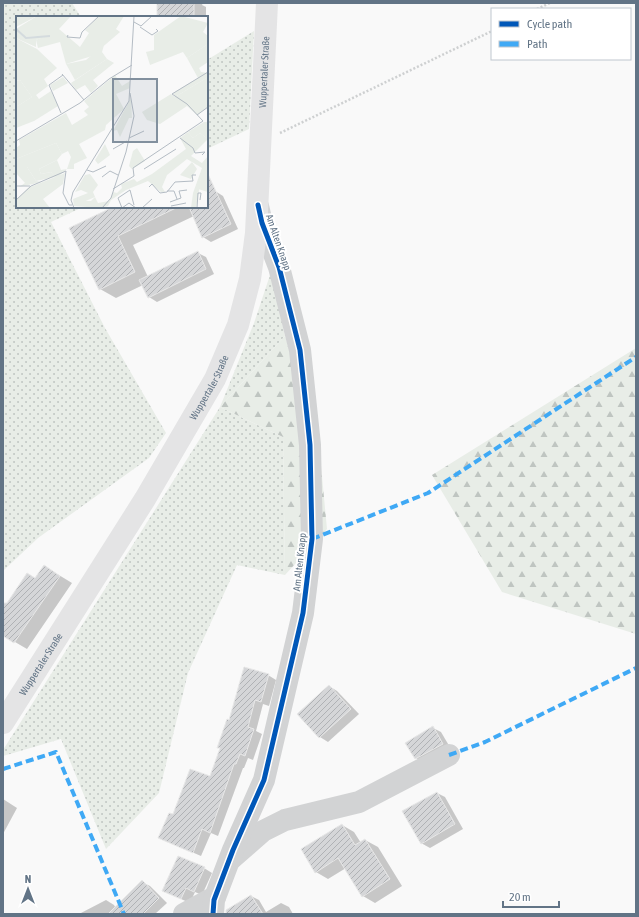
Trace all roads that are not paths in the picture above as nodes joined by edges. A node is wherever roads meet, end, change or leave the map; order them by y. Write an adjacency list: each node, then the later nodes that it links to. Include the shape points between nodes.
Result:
1 (268, 3): 2 (main road, Wuppertaler Straße)
2 (258, 205): 3 (main road, Wuppertaler Straße, via 250,279 238,325 215,379 145,499); 5 (street, Am Alten Knapp, via 279,267 300,350 310,445 312,539 303,613 264,780)
3 (3, 723)
4 (449, 755): 5 (street, via 359,802 286,820 263,832)
5 (228, 862): 6 (street, Am Alten Knapp)
6 (214, 906): 7 (street, Am Alten Knapp)
7 (184, 914)

